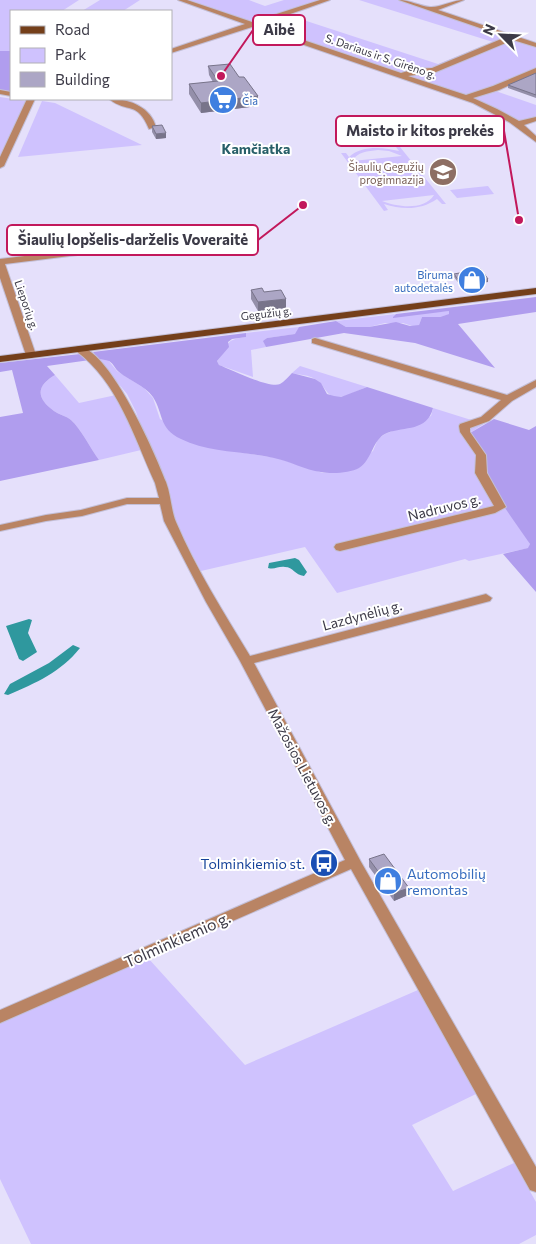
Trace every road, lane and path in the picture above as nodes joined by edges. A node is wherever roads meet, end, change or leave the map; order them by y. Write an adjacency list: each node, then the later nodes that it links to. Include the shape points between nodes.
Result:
1 (180, 0): 6 (street, S. Dariaus ir S. Girėno g.)
2 (326, 0): 6 (street)
3 (402, 0): 5 (street)
4 (461, 0): 5 (street)
5 (430, 10): 7 (street)
6 (251, 24): 9 (street); 11 (street, S. Dariaus ir S. Girėno g.)
7 (513, 37): 8 (street); 11 (street, via 433,70)
8 (536, 45)
9 (172, 50)
10 (536, 70): 12 (street)
11 (402, 75): 12 (street, S. Dariaus ir S. Girėno g.)
12 (466, 98): 16 (street, S. Dariaus ir S. Girėno g.)
13 (31, 100): 19 (street)
14 (115, 100): 17 (street, via 149,115)
15 (536, 119): 16 (street)
16 (518, 124): 18 (street, S. Dariaus ir S. Girėno g.)
17 (152, 127)
18 (536, 140)
19 (0, 166)
20 (253, 231): 21 (street)
21 (0, 263): 25 (street, Lieporių g.)
22 (536, 292): 24 (main road, Gegužių g.)
23 (315, 341): 28 (street)
24 (80, 349): 25 (main road, Gegužių g.); 29 (street, Mažosios Lietuvos g., via 92,358 120,392 161,483)
25 (31, 356): 26 (main road, Gegužių g.)
26 (0, 359)
27 (536, 383): 28 (street, Nadruvos g.)
28 (508, 399): 31 (street, Nadruvos g., via 485,419 464,426 481,455 481,473 500,507 491,512)
29 (164, 501): 30 (street, via 127,501); 33 (street, Mažosios Lietuvos g., via 170,521)
30 (0, 528)
31 (340, 547)
32 (486, 598): 33 (street, Lazdynėlių g.)
33 (246, 662): 34 (street, Mažosios Lietuvos g.)
34 (354, 862): 35 (street, Tolminkiemio g.); 36 (street, Mažosios Lietuvos g.)
35 (0, 1017)
36 (536, 1184)

